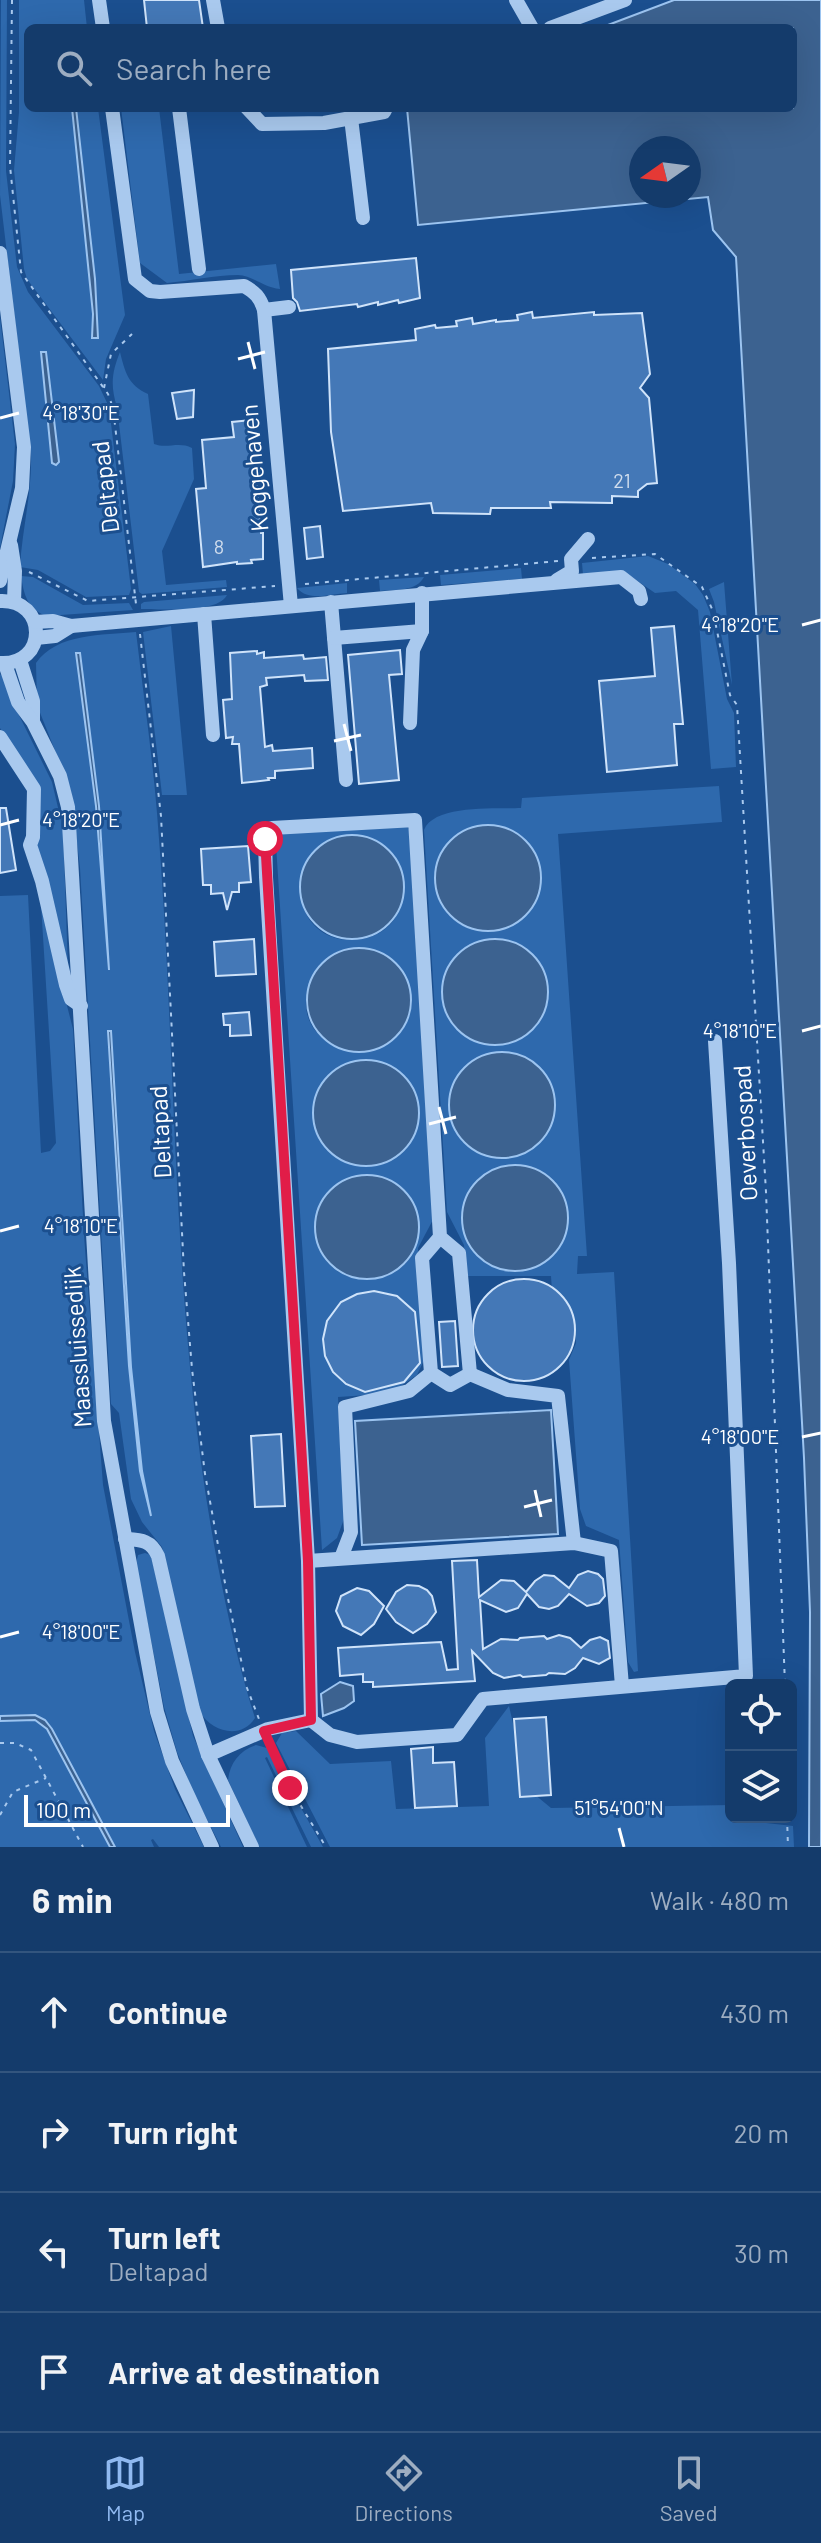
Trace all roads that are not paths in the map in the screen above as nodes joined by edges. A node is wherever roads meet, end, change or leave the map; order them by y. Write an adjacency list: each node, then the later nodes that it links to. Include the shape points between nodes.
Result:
1 (99, 0): 5 (street)
2 (213, 0): 6 (street)
3 (516, 0): 7 (street)
4 (625, 0): 8 (street)
5 (102, 24)
6 (217, 24)
7 (530, 24)
8 (561, 24)
9 (113, 112): 18 (street, via 135,279 160,292 244,286 254,291)
10 (179, 112): 16 (street)
11 (251, 112): 13 (street, via 262,124)
12 (384, 112): 13 (street)
13 (351, 118): 14 (street)
14 (363, 218)
15 (0, 253): 20 (street, via 24,447 22,488)
16 (199, 269)
17 (289, 307): 18 (street)
18 (264, 310): 27 (street, Koggehaven)
19 (588, 539): 22 (street, via 571,559 572,571)
20 (10, 541): 21 (street); 25 (street, via 15,571)
21 (0, 581)
22 (557, 581): 23 (street); 24 (street, via 621,577)
23 (422, 593): 26 (street); 31 (street)
24 (641, 599)
25 (7, 601): 29 (street, via 29,612)
26 (331, 602): 27 (street); 33 (street)
27 (291, 606): 28 (street)
28 (204, 614): 30 (street); 36 (street)
29 (35, 622): 30 (street); 32 (street)
30 (71, 626): 32 (street, via 55,636)
31 (422, 631): 33 (street); 35 (street, via 413,650)
32 (36, 638): 34 (street, via 29,653)
33 (334, 638): 38 (street)
34 (8, 662): 39 (street, Maassluissedijk, via 33,701 33,722 60,776 68,807)
35 (410, 723)
36 (213, 735)
37 (0, 737): 39 (street, Maassluissedijk, via 34,789 30,845 66,985 71,999)
38 (346, 780)
39 (81, 1006): 44 (street, Maassluissedijk, via 104,1421)
40 (715, 1041): 48 (street, via 746,1676)
41 (440, 1237): 42 (street, via 422,1258); 43 (street, via 459,1253); 47 (street, via 415,820 272,828 265,839 266,877)
42 (431, 1373): 43 (street, via 450,1385); 46 (street, via 409,1391 345,1407 351,1532)
43 (470, 1374): 45 (street, via 508,1390 558,1396)
44 (125, 1539): 50 (street, via 153,1545 158,1556); 51 (street, Maassluissedijk, via 157,1712 172,1761)
45 (574, 1543): 46 (street); 48 (street, via 611,1551)
46 (341, 1558): 47 (street)
47 (308, 1561): 49 (street)
48 (622, 1686): 49 (street, via 483,1699 457,1735 357,1742 330,1735)
49 (311, 1720): 50 (street, via 266,1730)
50 (208, 1755): 52 (street)
51 (212, 1847)
52 (252, 1847)

